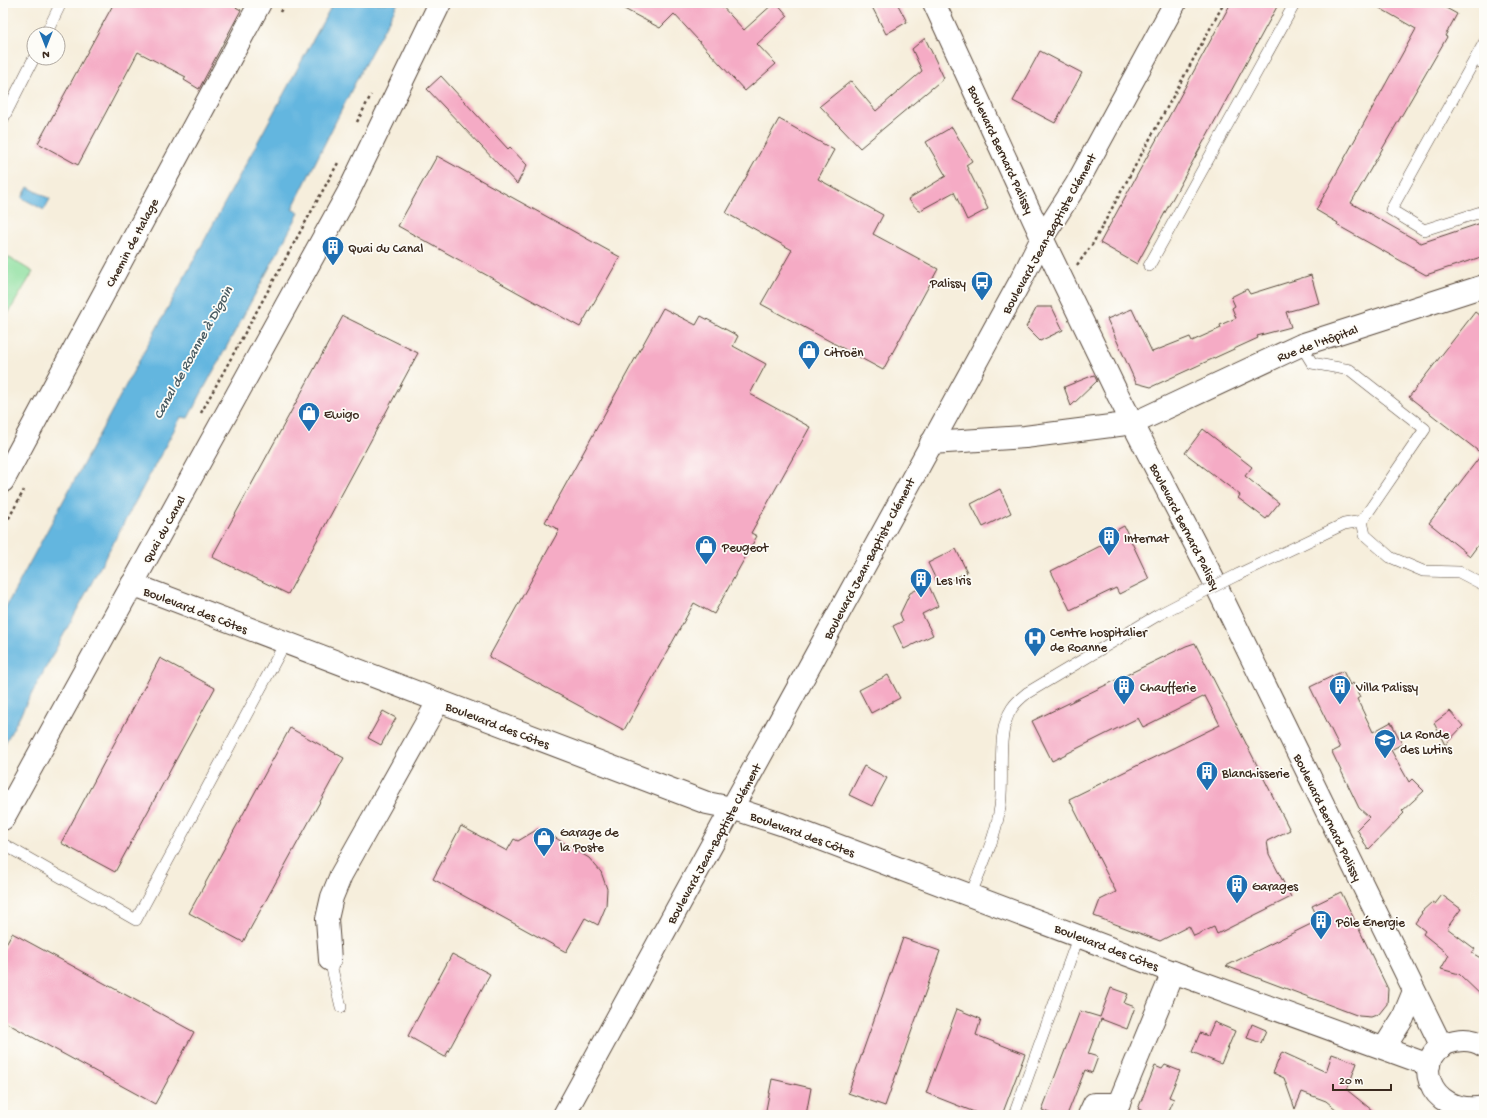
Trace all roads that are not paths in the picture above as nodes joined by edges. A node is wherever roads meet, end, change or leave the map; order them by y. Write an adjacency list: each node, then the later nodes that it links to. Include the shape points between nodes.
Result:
1 (61, 3): 7 (lane)
2 (260, 3): 19 (street, Chemin de Halage)
3 (440, 3): 21 (street, Quai du Canal, via 348,193)
4 (934, 3): 13 (street, Boulevard Bernard Palissy)
5 (1175, 3): 13 (street, Boulevard Jean-Baptiste Clément, via 1076,185)
6 (1295, 3): 14 (lane)
7 (50, 26)
8 (1484, 43): 9 (lane)
9 (1479, 62): 12 (lane, via 1391,210 1424,230)
10 (30, 66): 11 (lane)
11 (3, 119)
12 (1484, 211)
13 (1042, 238): 17 (street, Boulevard Bernard Palissy); 18 (street, Boulevard Jean-Baptiste Clément)
14 (1149, 266)
15 (1484, 286): 16 (street, Rue de l'Hôpital)
16 (1301, 345): 17 (street, Rue de l'Hôpital); 20 (lane, via 1312,363 1350,370 1425,429)
17 (1134, 423): 18 (street, Rue de l'Hôpital, via 1025,436); 32 (street, Boulevard Bernard Palissy)
18 (931, 443): 25 (street, Boulevard Jean-Baptiste Clément)
19 (3, 481)
20 (1362, 521): 22 (lane, via 1364,535 1390,557 1423,571 1459,572); 28 (lane, bridge, via 1344,524 1187,600 1027,692 1012,708 1005,723 1002,739 1003,786 999,813)
21 (132, 584): 23 (street, Boulevard des Côtes); 26 (street, Quai du Canal)
22 (1484, 585)
23 (285, 643): 24 (street, Boulevard des Côtes); 27 (lane, via 136,920)
24 (438, 702): 25 (street, Boulevard des Côtes, via 707,802); 30 (street, via 338,882 327,919)
25 (732, 808): 28 (street, Boulevard des Côtes); 41 (street, Boulevard Jean-Baptiste Clément)
26 (3, 819)
27 (3, 844)
28 (971, 894): 29 (street, Boulevard des Côtes)
29 (1079, 935): 31 (street, Boulevard des Côtes); 42 (lane)
30 (330, 960): 33 (lane)
31 (1173, 972): 36 (street, Boulevard des Côtes); 40 (street)
32 (1414, 991): 35 (street, Boulevard Bernard Palissy); 36 (street, via 1403,1018)
33 (341, 1008)
34 (1484, 1044): 35 (street, via 1462,1040)
35 (1442, 1047): 37 (street)
36 (1384, 1048): 37 (street, Boulevard des Côtes)
37 (1429, 1065): 39 (street, via 1428,1085)
38 (1484, 1107): 39 (street, via 1472,1112)
39 (1433, 1108)
40 (1116, 1109): 43 (street, via 1094,1104)
41 (564, 1115)
42 (1014, 1115)
43 (1089, 1115)

